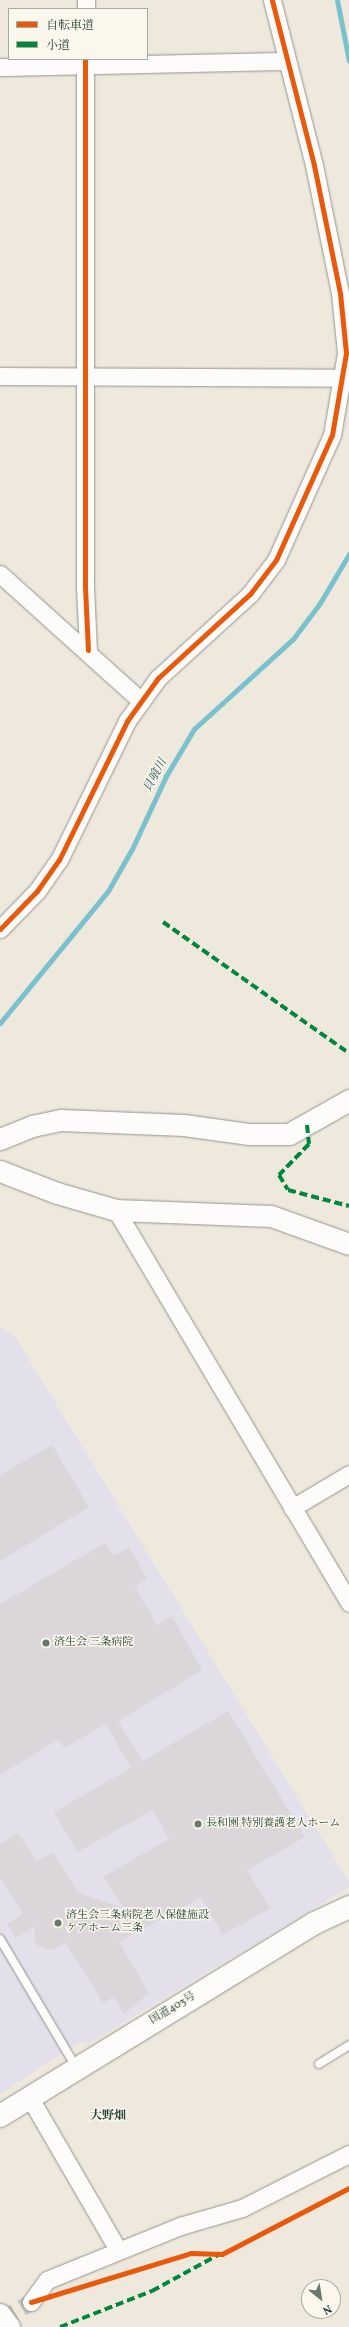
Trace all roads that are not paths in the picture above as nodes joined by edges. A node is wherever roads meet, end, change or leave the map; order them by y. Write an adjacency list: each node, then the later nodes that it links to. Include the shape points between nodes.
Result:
1 (272, 0): 2 (street)
2 (285, 61): 3 (street); 7 (street, via 314,165 338,286 346,353)
3 (85, 62): 4 (street); 6 (street)
4 (0, 67)
5 (0, 376): 6 (street)
6 (86, 377): 7 (street); 9 (street)
7 (344, 378): 10 (street, via 332,435 276,560 250,594 158,678)
8 (0, 574): 9 (street)
9 (88, 650): 10 (street)
10 (141, 701): 11 (street, via 127,720 59,860 37,891)
11 (0, 928)
12 (349, 1100): 13 (street, via 289,1134 249,1134 184,1125 61,1120 32,1126)
13 (0, 1139)
14 (0, 1171): 15 (street, via 57,1193)
15 (116, 1210): 16 (street, via 271,1216); 18 (street)
16 (349, 1244)
17 (349, 1474): 18 (street)
18 (292, 1508): 19 (street)
19 (349, 1603)
20 (349, 1907): 24 (highway, 国道403号, via 315,1923)
21 (0, 1939): 24 (lane)
22 (349, 2046): 23 (lane)
23 (318, 2064)
24 (76, 2068): 25 (highway, 国道403号)
25 (30, 2098): 26 (highway, 国道403号); 28 (street)
26 (0, 2116)
27 (349, 2154): 28 (street, via 242,2208 180,2226)
28 (118, 2250): 29 (street, via 47,2280)
29 (31, 2302)
30 (0, 2315): 31 (highway)
31 (9, 2327)

